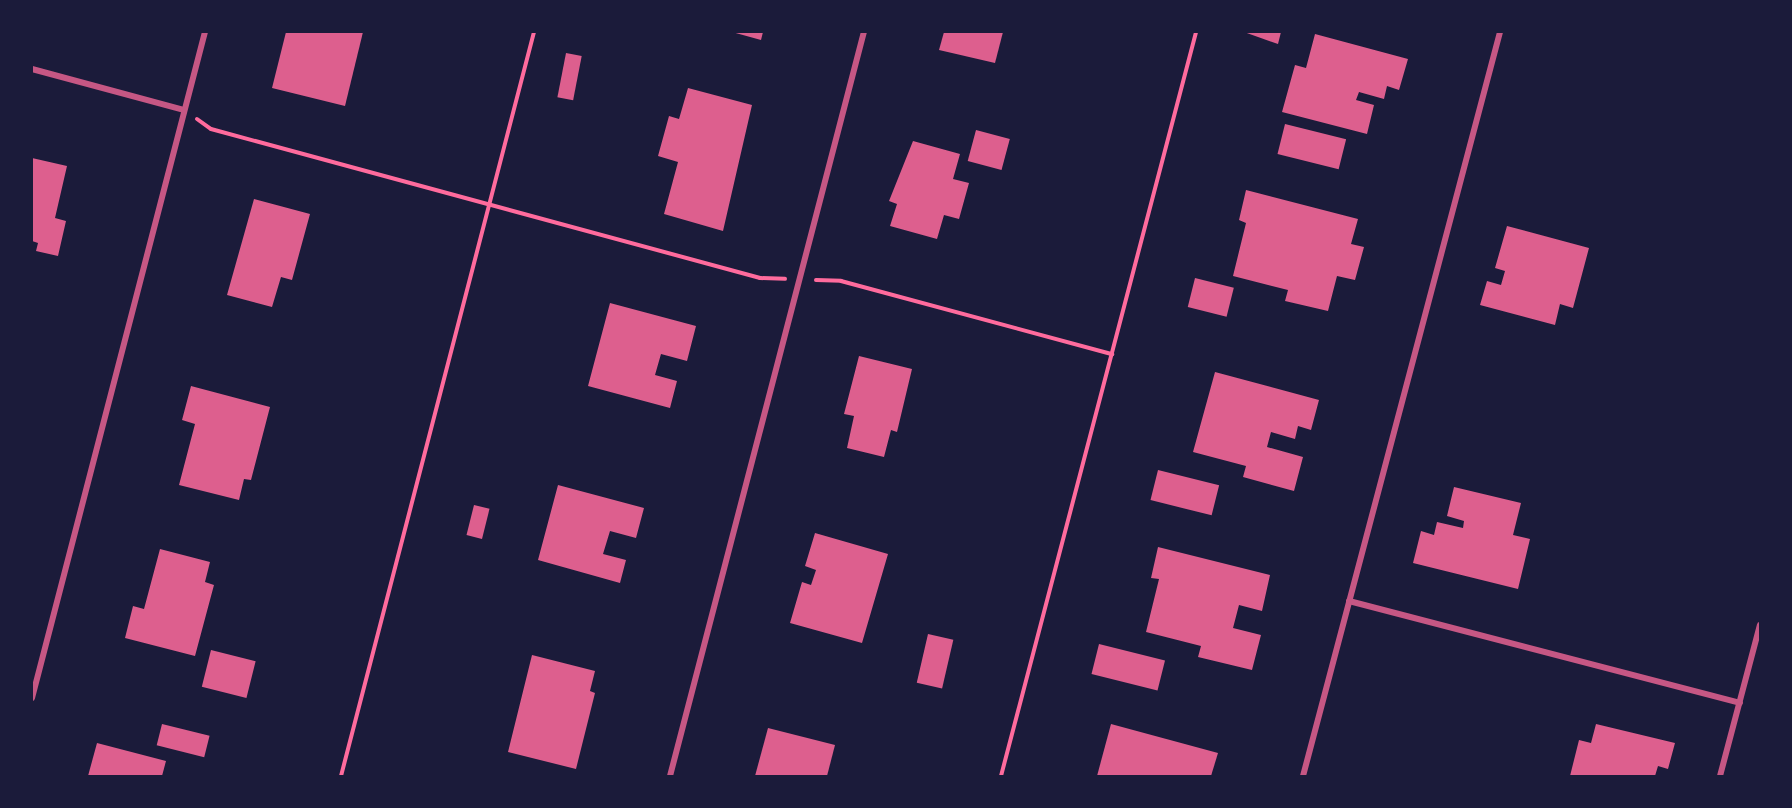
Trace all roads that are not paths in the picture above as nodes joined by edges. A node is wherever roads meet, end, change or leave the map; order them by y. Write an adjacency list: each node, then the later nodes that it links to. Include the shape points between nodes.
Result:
1 (205, 32): 5 (street)
2 (864, 32): 10 (street)
3 (1500, 32): 6 (street)
4 (32, 69): 5 (street)
5 (184, 110): 8 (street)
6 (1349, 601): 9 (street); 11 (street)
7 (1761, 625): 9 (street)
8 (32, 698)
9 (1740, 703): 12 (street)
10 (670, 777)
11 (1302, 777)
12 (1720, 777)

